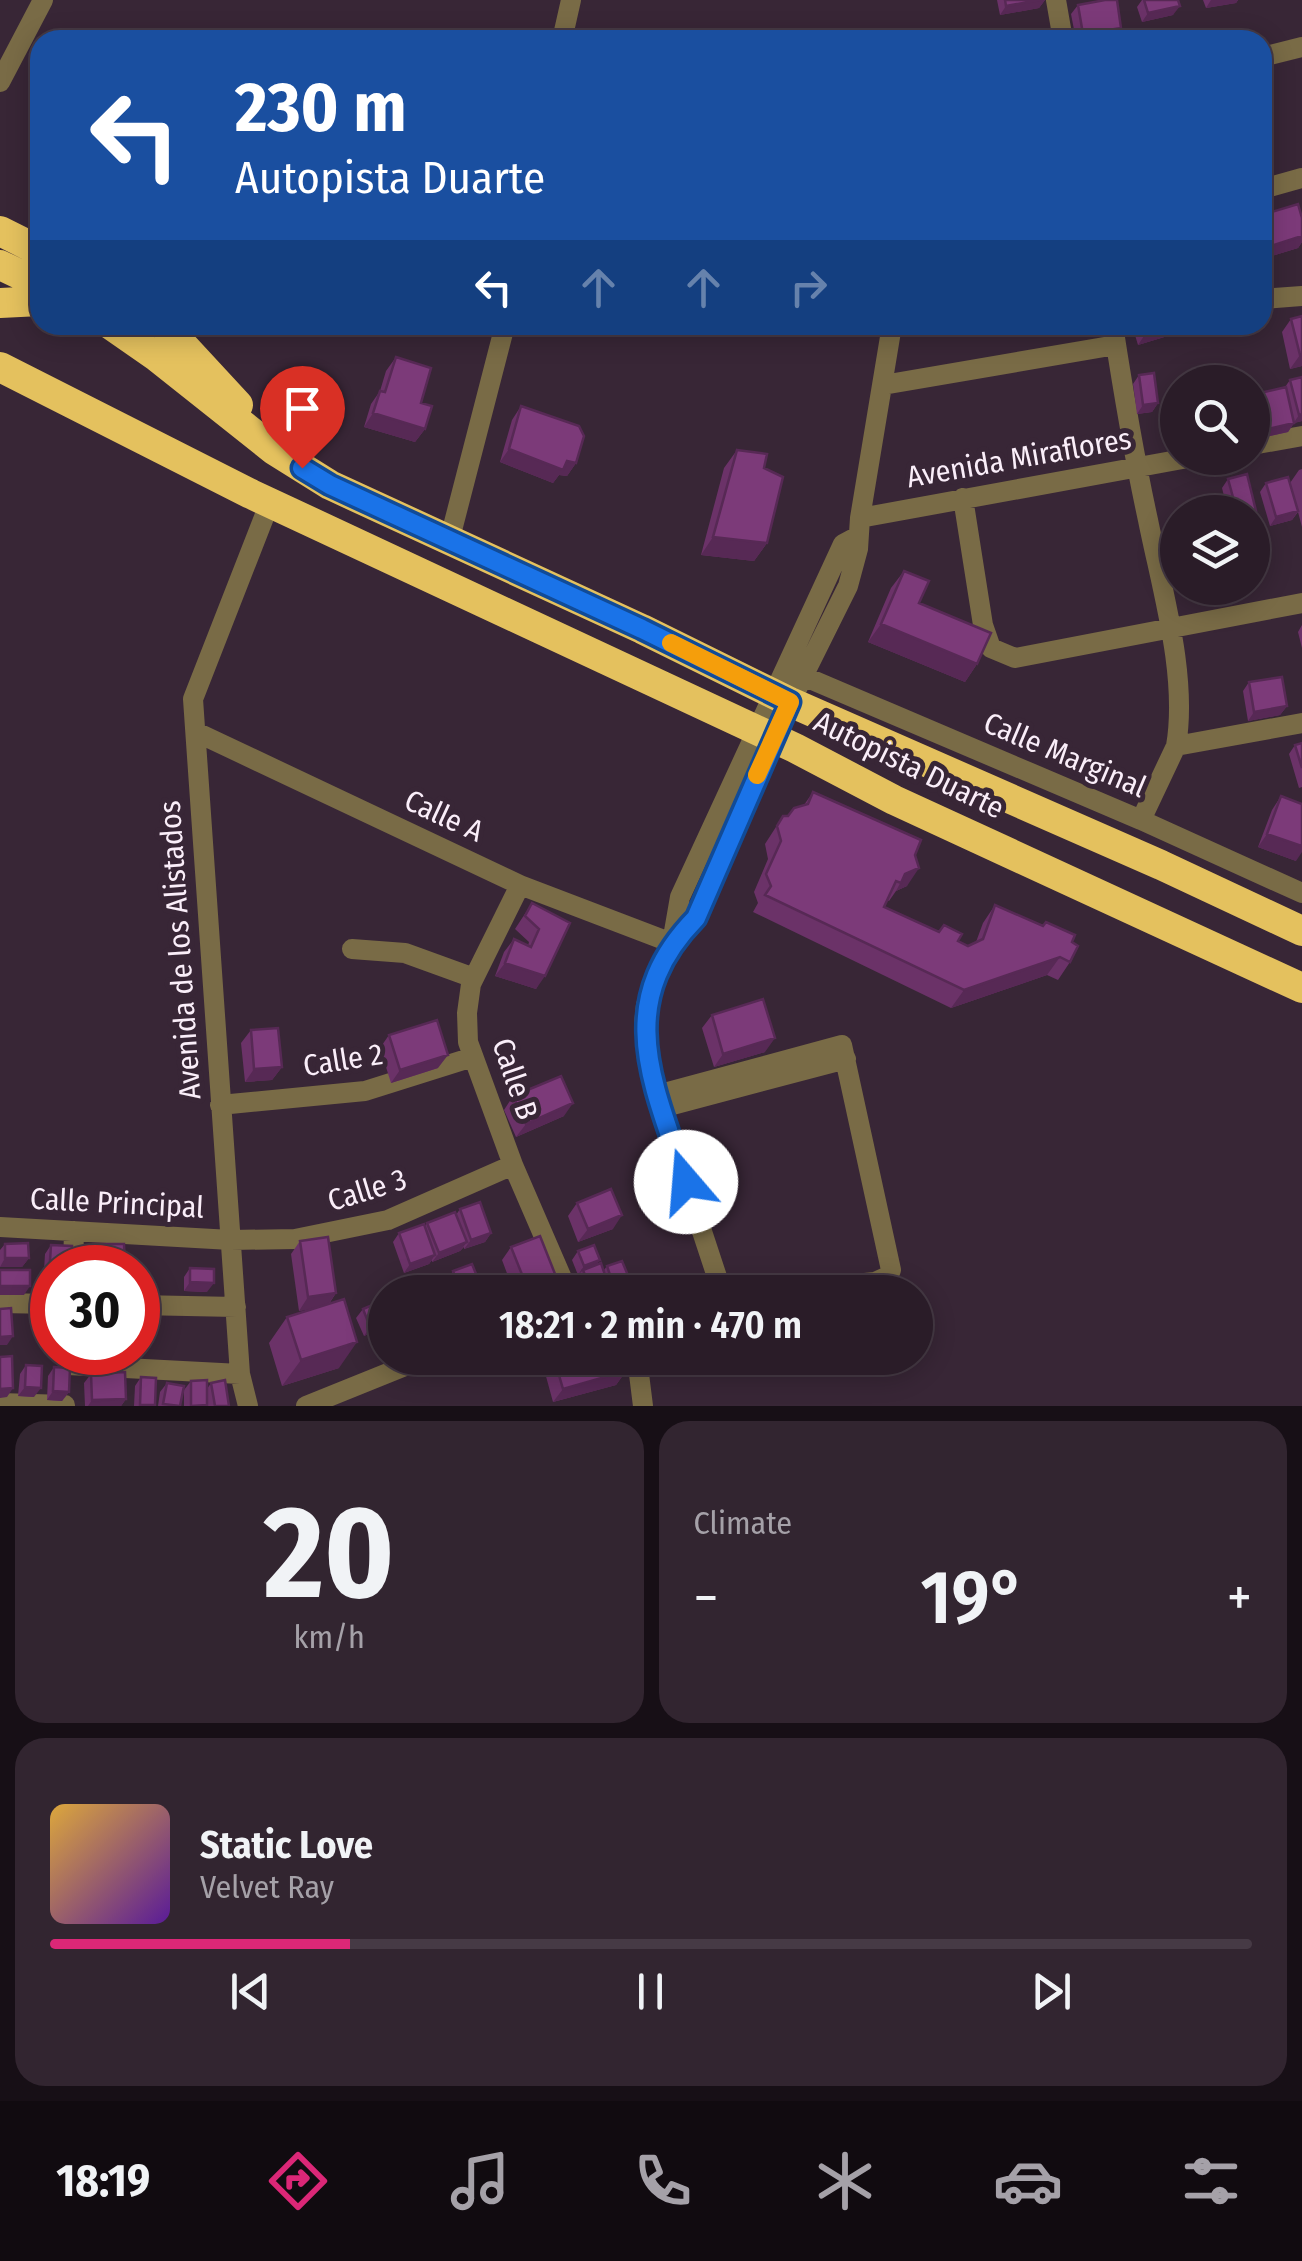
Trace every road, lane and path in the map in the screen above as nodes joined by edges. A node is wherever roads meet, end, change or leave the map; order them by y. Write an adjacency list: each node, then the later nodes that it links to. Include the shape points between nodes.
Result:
1 (43, 0): 8 (street)
2 (571, 0): 4 (street)
3 (1056, 0): 5 (street)
4 (564, 30)
5 (1061, 30)
6 (1302, 47): 7 (street)
7 (1272, 54)
8 (0, 82)
9 (1302, 178): 10 (street)
10 (1272, 186)
11 (0, 231): 12 (highway)
12 (30, 245)
13 (0, 265): 14 (highway)
14 (30, 279)
15 (1302, 296): 16 (street)
16 (1272, 298)
17 (30, 302): 18 (highway)
18 (0, 303)
19 (125, 335): 28 (highway, Autopista Duarte)
20 (174, 335): 28 (highway)
21 (502, 335): 34 (street)
22 (890, 335): 25 (street)
23 (1114, 335): 25 (street); 30 (street)
24 (6, 365): 32 (highway, Autopista Duarte)
25 (883, 385): 33 (street)
26 (1302, 436): 27 (street)
27 (1270, 442)
28 (274, 450): 34 (highway, Autopista Duarte, via 330,485)
29 (1160, 463): 30 (street, Avenida Miraflores)
30 (1137, 467): 31 (street, Avenida Miraflores); 36 (street)
31 (963, 498): 33 (street, Avenida Miraflores); 36 (street, via 991,648 1015,658)
32 (270, 502): 39 (street, Avenida de los Alistados, via 193,699); 40 (highway, Autopista Duarte)
33 (859, 527): 37 (street, via 842,544); 37 (street, via 848,586)
34 (450, 538): 37 (highway, Autopista Duarte)
35 (1302, 603): 36 (street)
36 (1170, 626): 41 (street, via 1179,701)
37 (788, 690): 40 (street); 42 (street, Calle Marginal); 45 (highway, Autopista Duarte)
38 (1302, 723): 41 (street)
39 (196, 732): 43 (street, Calle A); 52 (street, Avenida de los Alistados)
40 (764, 734): 46 (street, via 680,897); 49 (highway, Autopista Duarte)
41 (1176, 746): 42 (street)
42 (1141, 820): 44 (street, Calle Marginal)
43 (520, 886): 46 (street, Calle A); 48 (street, Calle B)
44 (1302, 893)
45 (1302, 931)
46 (672, 942): 51 (street, via 644,1024)
47 (352, 949): 48 (street, via 406,954)
48 (474, 978): 50 (street, Calle B, via 466,1013)
49 (1302, 988)
50 (473, 1057): 52 (street, Calle 2, via 365,1091); 53 (street, Calle B)
51 (659, 1102): 59 (street); 60 (street, via 844,1052 892,1262)
52 (220, 1105): 56 (street, Avenida de los Alistados)
53 (513, 1165): 56 (street, Calle 3, via 388,1220 295,1239); 58 (street, Calle B)
54 (0, 1227): 55 (street, Calle Principal)
55 (74, 1231): 56 (street, Calle Principal); 57 (street)
56 (230, 1240): 64 (street, Avenida de los Alistados)
57 (74, 1245)
58 (561, 1275)
59 (716, 1275)
60 (888, 1275)
61 (0, 1303): 62 (street)
62 (30, 1304)
63 (160, 1305): 64 (street)
64 (236, 1306): 66 (street, Avenida de los Alistados)
65 (160, 1367): 66 (street)
66 (240, 1374): 72 (street, Avenida de los Alistados)
67 (67, 1375): 71 (street)
68 (383, 1375): 73 (street)
69 (639, 1375): 74 (street)
70 (0, 1403): 71 (street)
71 (65, 1406)
72 (248, 1406)
73 (306, 1406)
74 (643, 1406)

